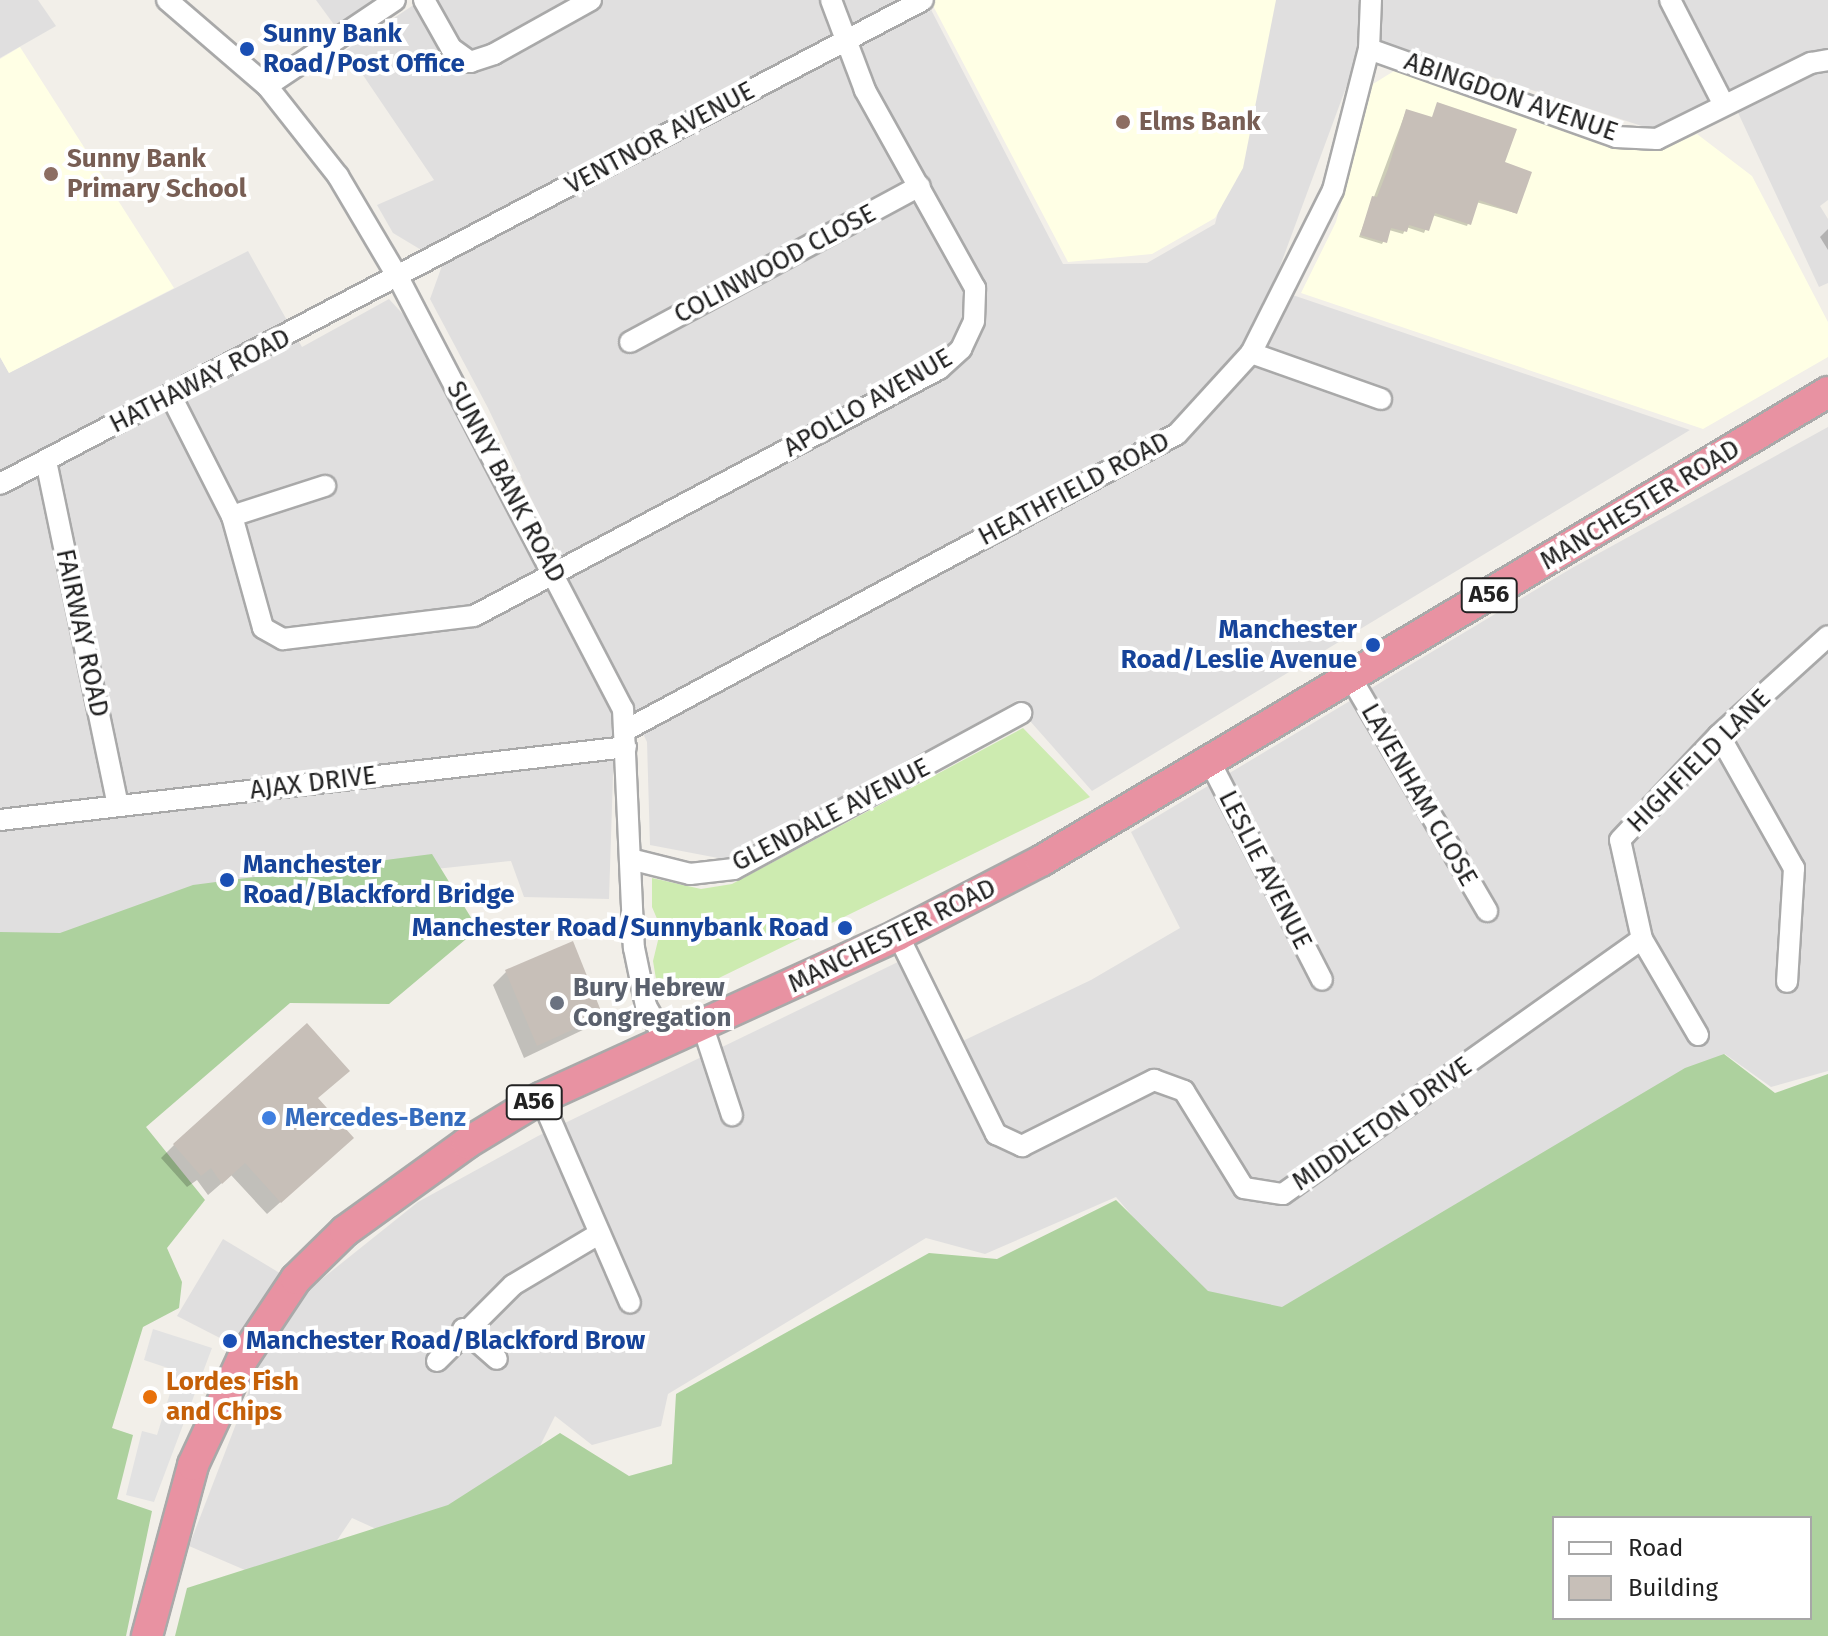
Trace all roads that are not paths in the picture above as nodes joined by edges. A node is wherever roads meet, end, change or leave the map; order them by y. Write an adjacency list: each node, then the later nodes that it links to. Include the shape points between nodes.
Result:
1 (167, 0): 12 (street, SUNNY BANK ROAD)
2 (395, 0): 12 (street)
3 (424, 0): 4 (street, via 451,48 470,62)
4 (591, 0)
5 (831, 0): 9 (street, APOLLO AVENUE)
6 (923, 0): 9 (street, VENTNOR AVENUE)
7 (1371, 0): 10 (street, HEATHFIELD ROAD)
8 (1670, 0): 13 (street)
9 (846, 39): 14 (street, APOLLO AVENUE, via 865,90); 15 (street, VENTNOR AVENUE)
10 (1369, 49): 13 (street, ABINGDON AVENUE, via 1616,137 1657,139); 17 (street, HEATHFIELD ROAD, via 1333,190)
11 (1828, 60): 13 (street, ABINGDON AVENUE)
12 (267, 86): 15 (street, SUNNY BANK ROAD, via 324,155)
13 (1724, 105)
14 (920, 186): 16 (street, COLINWOOD CLOSE); 25 (street, APOLLO AVENUE, via 975,288 974,321 961,349 939,369)
15 (399, 279): 19 (street, HATHAWAY ROAD); 25 (street, SUNNY BANK ROAD)
16 (630, 342)
17 (1251, 353): 20 (street); 30 (street, HEATHFIELD ROAD, via 1177,434)
18 (1828, 392): 27 (highway, MANCHESTER ROAD / A56)
19 (171, 396): 21 (street, HATHAWAY ROAD); 24 (street, APOLLO AVENUE)
20 (1381, 399)
21 (46, 461): 22 (street, HATHAWAY ROAD); 32 (street, FAIRWAY ROAD)
22 (0, 484)
23 (325, 486): 24 (street)
24 (232, 516): 25 (street, APOLLO AVENUE, via 263,628 283,639 474,616)
25 (555, 575): 30 (street, SUNNY BANK ROAD, via 623,709)
26 (1828, 636): 29 (street, HIGHFIELD LANE)
27 (1351, 678): 31 (highway, MANCHESTER ROAD / A56); 35 (street, LAVENHAM CLOSE)
28 (1021, 713): 34 (street, GLENDALE AVENUE, via 734,869 690,874)
29 (1719, 735): 37 (street, HIGHFIELD LANE, via 1620,840); 39 (street, via 1794,868)
30 (626, 738): 32 (street, AJAX DRIVE); 34 (street, SUNNY BANK ROAD)
31 (1209, 760): 36 (highway, MANCHESTER ROAD / A56, via 1041,861); 38 (street, LESLIE AVENUE)
32 (118, 806): 33 (street, AJAX DRIVE)
33 (0, 820)
34 (630, 859): 42 (street, SUNNY BANK ROAD, via 640,987)
35 (1487, 911)
36 (898, 935): 37 (street, MIDDLETON DRIVE, via 996,1134 1022,1146 1154,1080 1184,1091 1244,1188 1283,1194); 40 (highway, MANCHESTER ROAD / A56)
37 (1642, 939): 41 (street, HIGHFIELD LANE)
38 (1322, 980)
39 (1787, 982)
40 (703, 1027): 42 (highway, MANCHESTER ROAD / A56); 44 (street)
41 (1698, 1035)
42 (667, 1043): 43 (highway, MANCHESTER ROAD / A56)
43 (541, 1098): 45 (street); 50 (highway, MANCHESTER ROAD / A56, via 467,1143 345,1231 296,1279 242,1360 193,1465)
44 (732, 1115)
45 (597, 1235): 46 (street); 47 (street, via 513,1285)
46 (630, 1303)
47 (463, 1329): 48 (street); 49 (street)
48 (497, 1359)
49 (437, 1361)
50 (147, 1636)

